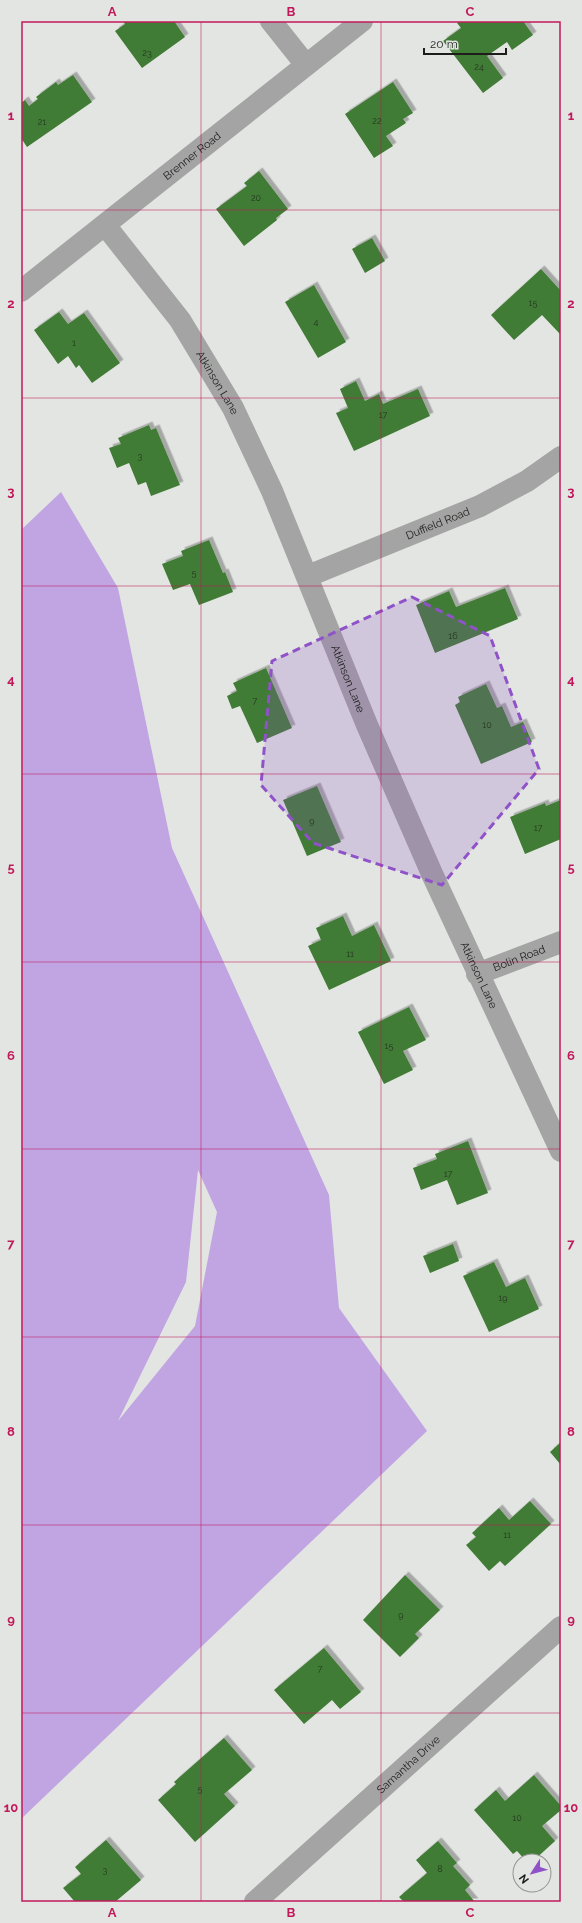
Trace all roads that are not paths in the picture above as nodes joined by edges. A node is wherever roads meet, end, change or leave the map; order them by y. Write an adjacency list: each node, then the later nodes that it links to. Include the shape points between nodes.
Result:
1 (271, 21): 3 (street)
2 (362, 21): 3 (street, Brenner Road)
3 (306, 65): 4 (street, Brenner Road)
4 (105, 225): 5 (street, Brenner Road); 7 (street, Atkinson Lane, via 180,320 233,408)
5 (21, 291)
6 (561, 457): 7 (street, Duffield Road, via 527,481 480,506)
7 (308, 576): 9 (street, Atkinson Lane, via 368,724)
8 (561, 942): 9 (street, Bolin Road)
9 (477, 974): 10 (street, Atkinson Lane)
10 (561, 1151)
11 (561, 1627): 12 (street, Samantha Drive)
12 (255, 1902)

